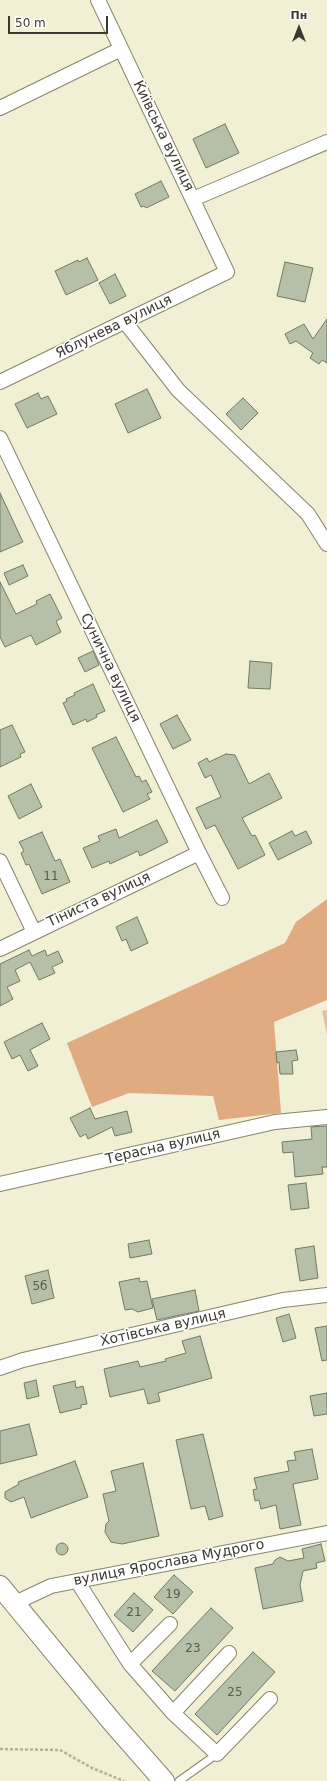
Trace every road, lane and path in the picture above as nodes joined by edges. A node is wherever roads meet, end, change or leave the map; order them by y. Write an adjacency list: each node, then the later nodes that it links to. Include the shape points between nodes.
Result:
1 (98, 0): 2 (street, Київська вулиця)
2 (121, 49): 3 (street); 5 (street, Київська вулиця)
3 (0, 108)
4 (327, 142): 5 (street)
5 (193, 199): 6 (street, Київська вулиця)
6 (227, 272): 7 (street, Яблунева вулиця)
7 (125, 322): 8 (street, Яблунева вулиця); 10 (street, via 178,390 308,514)
8 (0, 382)
9 (0, 438): 11 (street, Сунична вулиця)
10 (327, 544)
11 (199, 853): 13 (street, Сунична вулиця); 14 (street, Тіниста вулиця)
12 (0, 861): 14 (street)
13 (222, 898)
14 (34, 932): 15 (street, Тіниста вулиця)
15 (0, 949)
16 (327, 1116): 17 (street, Терасна вулиця, via 275,1122)
17 (0, 1184)
18 (327, 1295): 19 (street, Хотівська вулиця, via 283,1300 23,1360)
19 (0, 1368)
20 (327, 1533): 21 (street, вулиця Ярослава Мудрого)
21 (77, 1581): 23 (street, вулиця Ярослава Мудрого, via 51,1586); 26 (street)
22 (0, 1586): 23 (street)
23 (15, 1603): 32 (street)
24 (170, 1624): 26 (street)
25 (229, 1653): 28 (street)
26 (130, 1664): 28 (street)
27 (270, 1699): 30 (street)
28 (173, 1712): 30 (street)
29 (0, 1749): 31 (path, via 60,1750 92,1768)
30 (217, 1754): 33 (lane)
31 (124, 1781)
32 (164, 1781)
33 (179, 1781)

